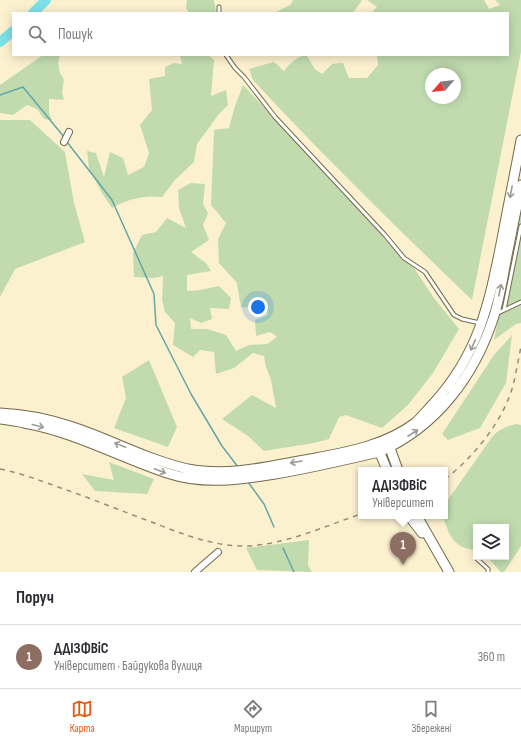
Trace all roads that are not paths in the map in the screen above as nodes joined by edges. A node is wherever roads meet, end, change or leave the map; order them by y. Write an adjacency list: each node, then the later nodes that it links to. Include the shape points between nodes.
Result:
1 (219, 7): 2 (lane)
2 (219, 12)
3 (227, 56): 12 (lane, via 275,117 404,258 425,272 454,315)
4 (69, 132): 6 (street)
5 (521, 140): 12 (main road, one-way to 12, via 492,290)
6 (64, 142)
7 (521, 185): 11 (main road, one-way to 7)
8 (521, 226): 10 (lane)
9 (521, 302): 10 (lane)
10 (504, 310): 11 (lane)
11 (494, 315): 15 (main road, one-way to 11, via 420,429 464,381 478,356)
12 (482, 323): 15 (main road, one-way to 15, via 470,352 442,394 416,422)
13 (0, 412): 16 (main road, one-way to 13, via 246,471 211,472 170,464 38,417)
14 (0, 419): 16 (main road, one-way to 16, via 68,434 168,474 227,481 324,465)
15 (388, 443): 16 (main road); 18 (main road)
16 (378, 447): 17 (main road)
17 (386, 467)
18 (397, 467)
19 (410, 519): 23 (main road)
20 (419, 519): 23 (main road)
21 (218, 552): 24 (street)
22 (478, 560): 26 (lane)
23 (444, 563): 25 (main road)
24 (195, 572)
25 (449, 572)
26 (488, 572)

